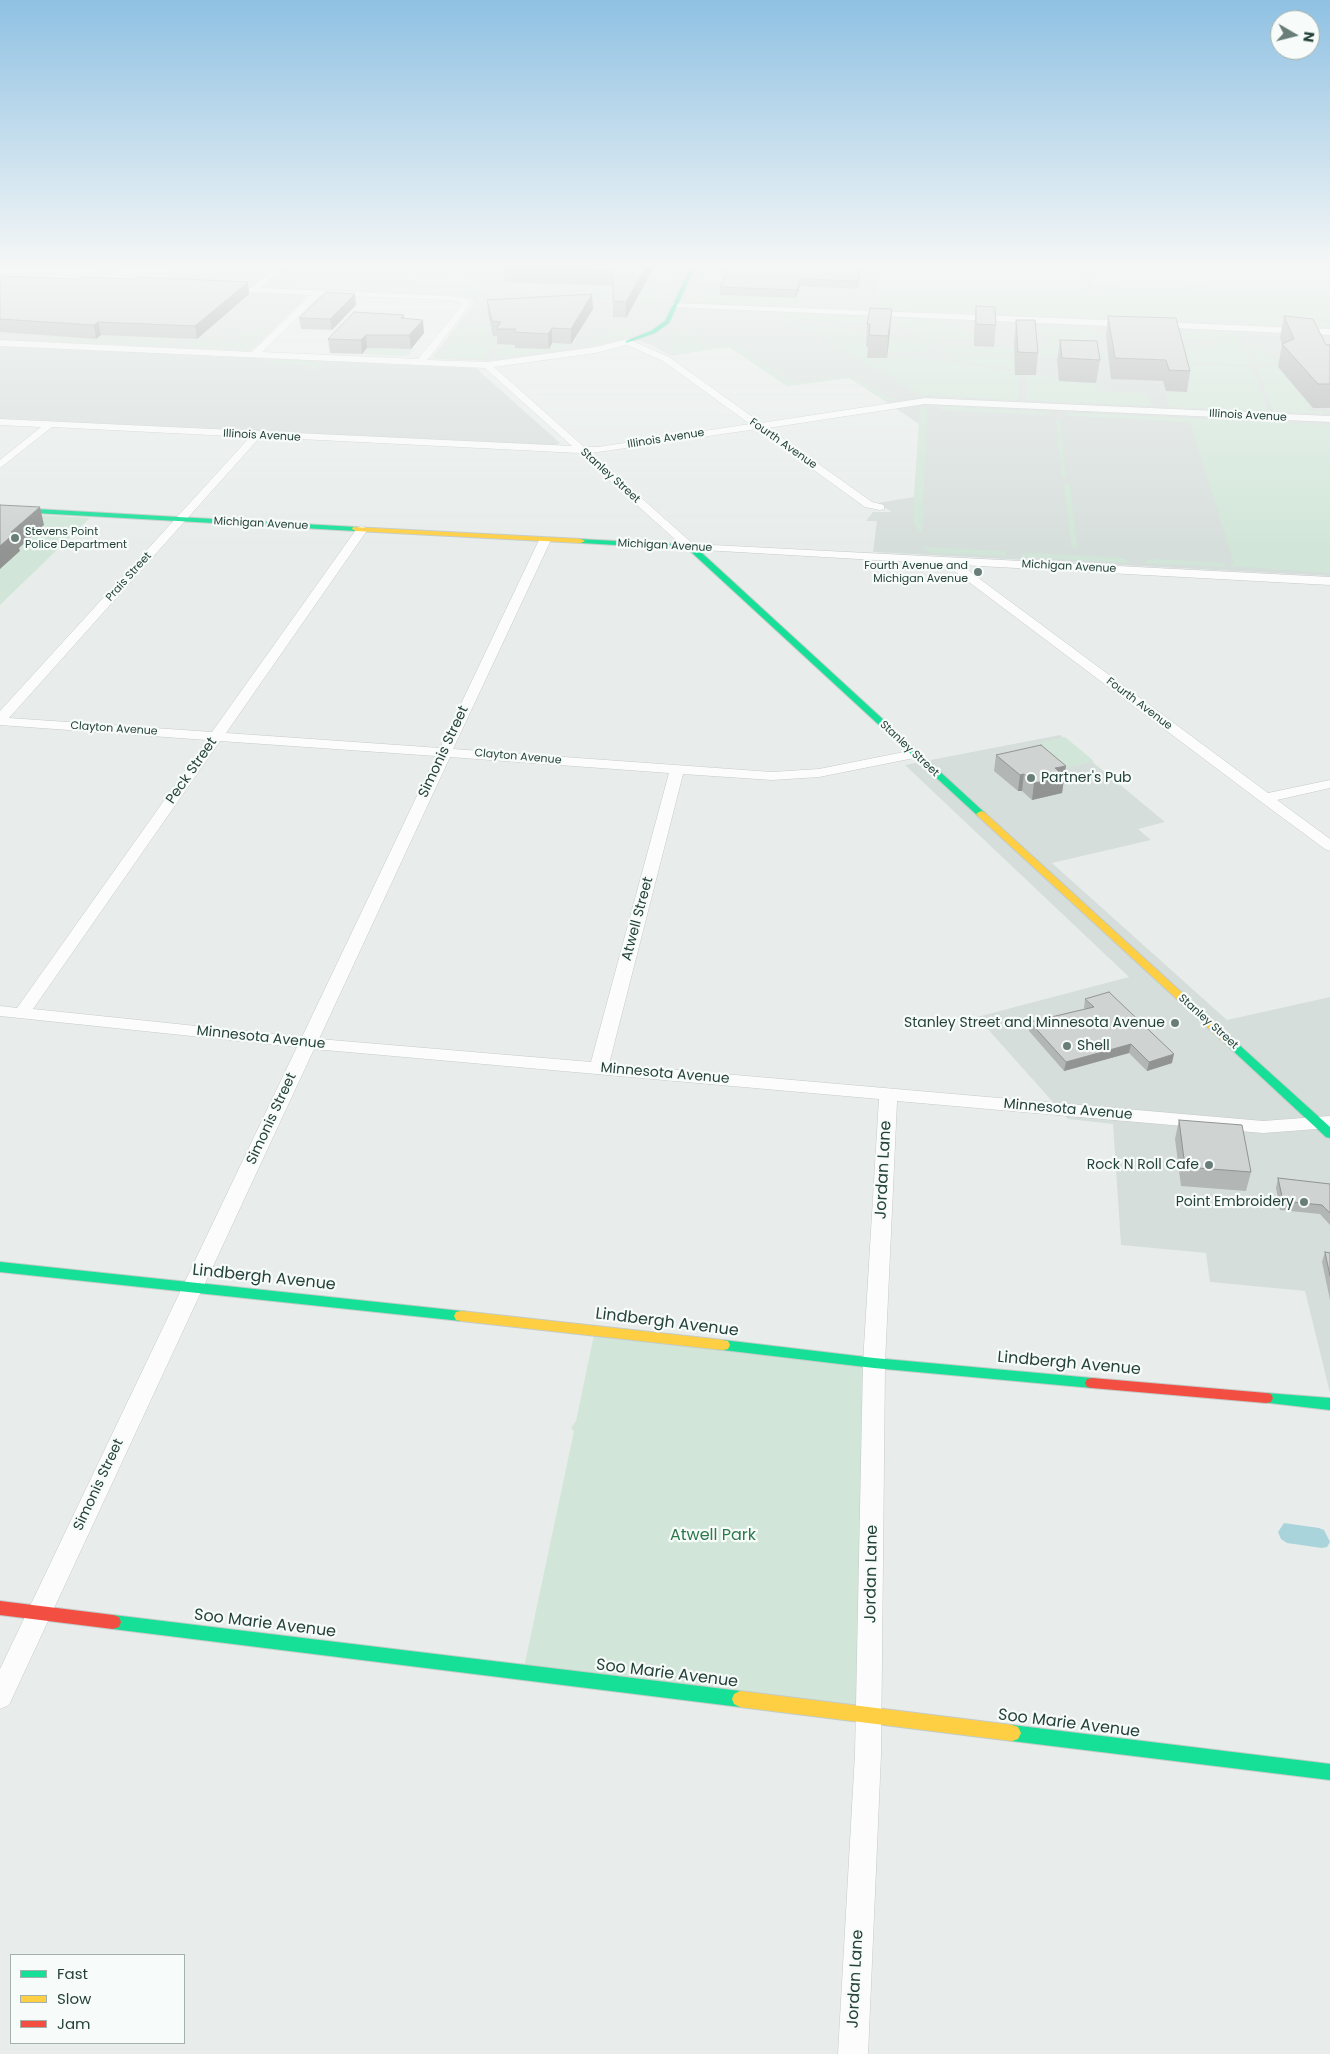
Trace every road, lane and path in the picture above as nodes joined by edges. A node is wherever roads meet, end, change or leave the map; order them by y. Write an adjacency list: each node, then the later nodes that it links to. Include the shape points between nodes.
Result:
1 (370, 359): 5 (street)
2 (531, 359): 6 (street)
3 (534, 359): 7 (street, via 504,370)
4 (666, 359): 11 (street, Fourth Avenue)
5 (421, 361): 6 (street)
6 (487, 365): 7 (street, Stanley Street)
7 (508, 384): 13 (street, Stanley Street)
8 (1330, 420): 11 (street, Illinois Avenue, via 930,401)
9 (0, 422): 10 (street, Illinois Avenue)
10 (50, 425): 12 (street, Illinois Avenue); 14 (street)
11 (756, 425): 13 (street, Illinois Avenue); 15 (street, Fourth Avenue, via 870,505)
12 (257, 435): 13 (street, Illinois Avenue); 17 (street, Prais Street)
13 (582, 450): 20 (street, Stanley Street)
14 (0, 465)
15 (880, 507)
16 (0, 509): 17 (street, Michigan Avenue)
17 (182, 520): 18 (street, Michigan Avenue); 23 (street, Prais Street)
18 (362, 529): 19 (street, Michigan Avenue); 24 (street, Peck Street)
19 (545, 540): 20 (street, Michigan Avenue); 25 (street, Simonis Street)
20 (690, 547): 21 (street, Michigan Avenue); 26 (street, Stanley Street)
21 (948, 561): 22 (street, Michigan Avenue); 29 (street, Fourth Avenue)
22 (1330, 581)
23 (0, 720): 24 (street, Clayton Avenue)
24 (216, 736): 25 (street, Clayton Avenue); 32 (street, Peck Street)
25 (444, 751): 27 (street, Clayton Avenue); 33 (street, Simonis Street)
26 (914, 754): 27 (street, Clayton Avenue, via 795,776); 36 (street, Stanley Street)
27 (677, 770): 34 (street, Atwell Street)
28 (1330, 784): 29 (street)
29 (1265, 798): 30 (street, Fourth Avenue)
30 (1330, 846)
31 (0, 1011): 32 (street, Minnesota Avenue)
32 (22, 1013): 33 (street, Minnesota Avenue)
33 (308, 1043): 34 (street, Minnesota Avenue); 38 (street, Simonis Street)
34 (599, 1067): 35 (street, Minnesota Avenue)
35 (888, 1095): 36 (street, Minnesota Avenue, via 1263,1127); 39 (street, Jordan Lane)
36 (1326, 1127)
37 (0, 1267): 38 (street, Lindbergh Avenue)
38 (193, 1286): 39 (street, Lindbergh Avenue); 42 (street, Simonis Street)
39 (874, 1364): 40 (street, Lindbergh Avenue); 44 (street, Jordan Lane)
40 (1330, 1404)
41 (0, 1608): 42 (street, Soo Marie Avenue)
42 (38, 1613): 43 (street, Simonis Street); 44 (street, Soo Marie Avenue)
43 (0, 1697)
44 (869, 1716): 45 (street, Soo Marie Avenue); 46 (street, Jordan Lane)
45 (1330, 1772)
46 (853, 2054)

